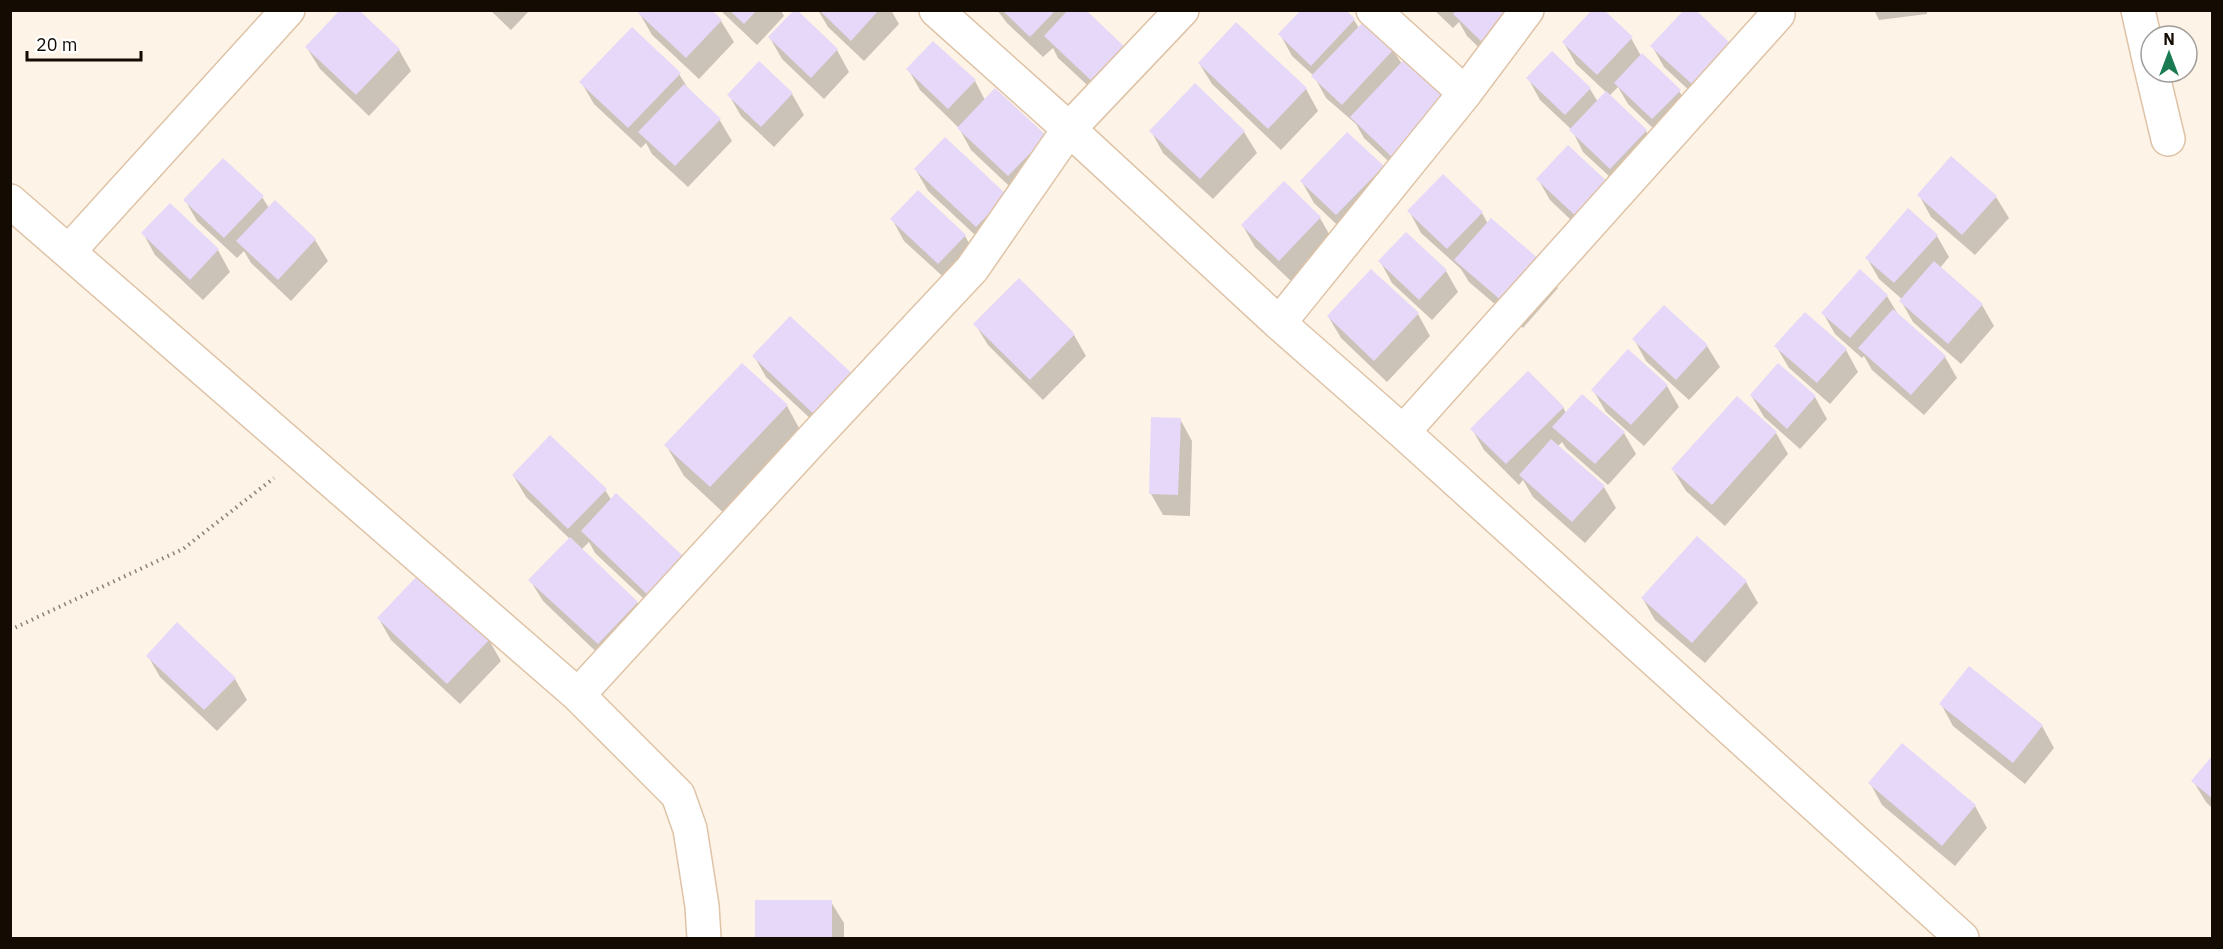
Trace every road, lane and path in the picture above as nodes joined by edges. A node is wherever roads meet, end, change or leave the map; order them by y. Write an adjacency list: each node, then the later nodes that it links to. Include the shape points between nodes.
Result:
1 (288, 10): 12 (street)
2 (936, 10): 9 (street)
3 (1182, 10): 9 (street)
4 (1373, 10): 8 (street)
5 (1527, 10): 8 (street)
6 (1778, 14): 14 (street)
7 (2155, 84): 10 (street)
8 (1465, 93): 13 (street)
9 (1069, 129): 13 (street); 17 (street, via 972,269)
10 (2168, 139)
11 (10, 201): 12 (street)
12 (69, 251): 15 (street)
13 (1279, 323): 14 (street)
14 (1403, 432): 19 (street)
15 (303, 456): 16 (path, via 183,549); 17 (street)
16 (10, 630)
17 (578, 695): 18 (street, via 678,795 690,829)
18 (704, 939)
19 (1962, 939)

